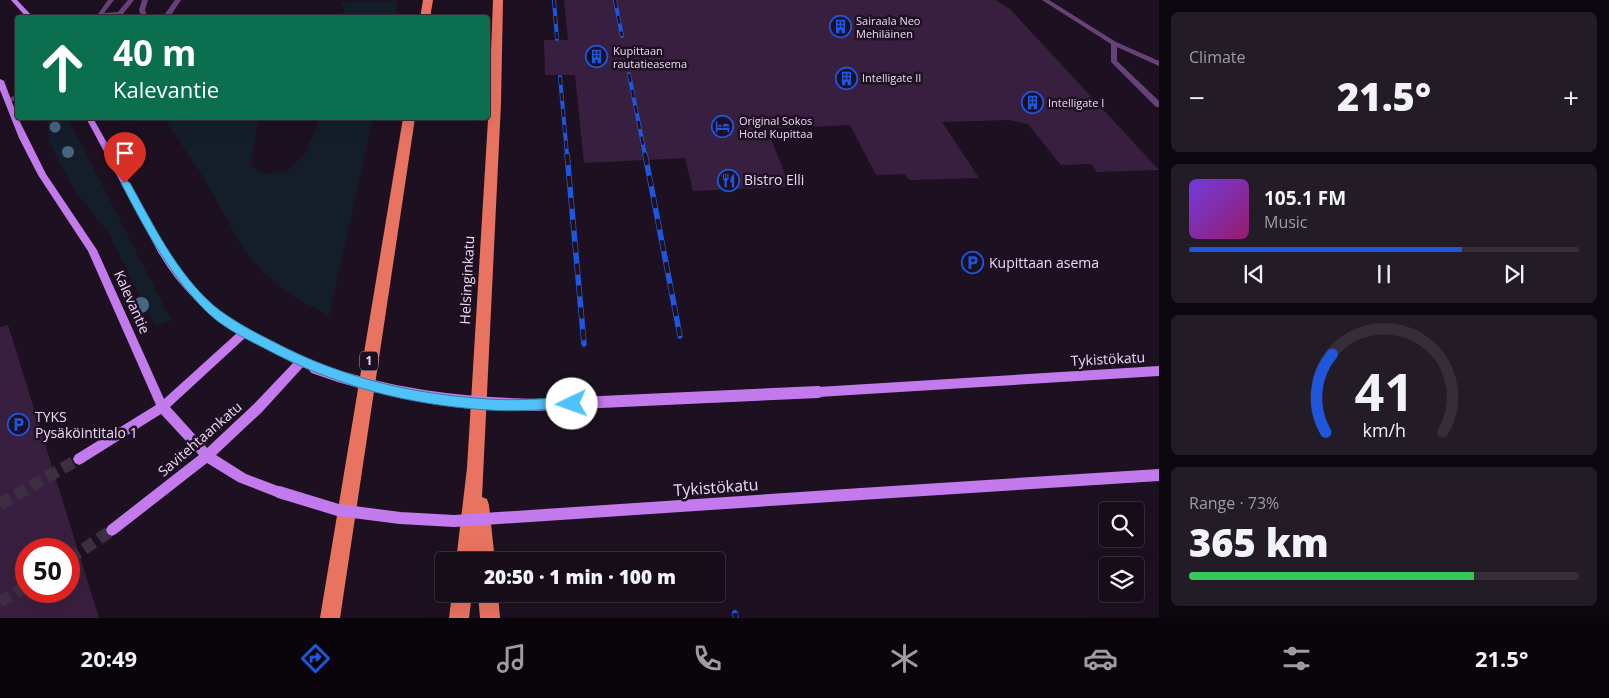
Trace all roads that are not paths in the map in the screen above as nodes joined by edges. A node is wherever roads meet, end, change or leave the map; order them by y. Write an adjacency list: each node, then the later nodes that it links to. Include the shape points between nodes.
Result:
1 (14, 0): 9 (main road)
2 (111, 0): 10 (street)
3 (131, 0): 11 (street)
4 (145, 0): 12 (street)
5 (178, 0): 13 (street)
6 (428, 0): 14 (highway)
7 (498, 0): 29 (highway, Helsinginkatu)
8 (1045, 0): 15 (street)
9 (28, 15)
10 (100, 15)
11 (123, 15)
12 (144, 15)
13 (168, 15)
14 (426, 15)
15 (1114, 43): 16 (street); 19 (street, via 1113,61)
16 (1159, 64)
17 (0, 81): 18 (main road, Kalevantie)
18 (14, 99)
19 (1159, 105)
20 (19, 120): 26 (main road, Kalevantie, via 23,138 42,175 92,250)
21 (91, 120): 23 (main road, via 175,270 209,308)
22 (409, 120): 37 (highway, 1)
23 (245, 332): 24 (main road); 26 (main road)
24 (301, 362): 25 (main road, Tykistökatu, bridge, via 364,385 410,395 490,404 534,405); 27 (main road, Savitehtaankatu)
25 (1159, 371)
26 (162, 407): 27 (main road, Kalevantie); 28 (main road)
27 (207, 456): 31 (main road, Kalevantie, via 242,478); 32 (main road, Savitehtaankatu)
28 (79, 459)
29 (476, 468): 33 (highway, Helsinginkatu); 34 (highway)
30 (1159, 475): 31 (main road, Tykistökatu, bridge, via 454,521 338,510)
31 (279, 492)
32 (112, 530)
33 (467, 552)
34 (484, 552)
35 (461, 602): 38 (highway)
36 (489, 602): 39 (highway)
37 (330, 614)
38 (459, 618)
39 (490, 618)

